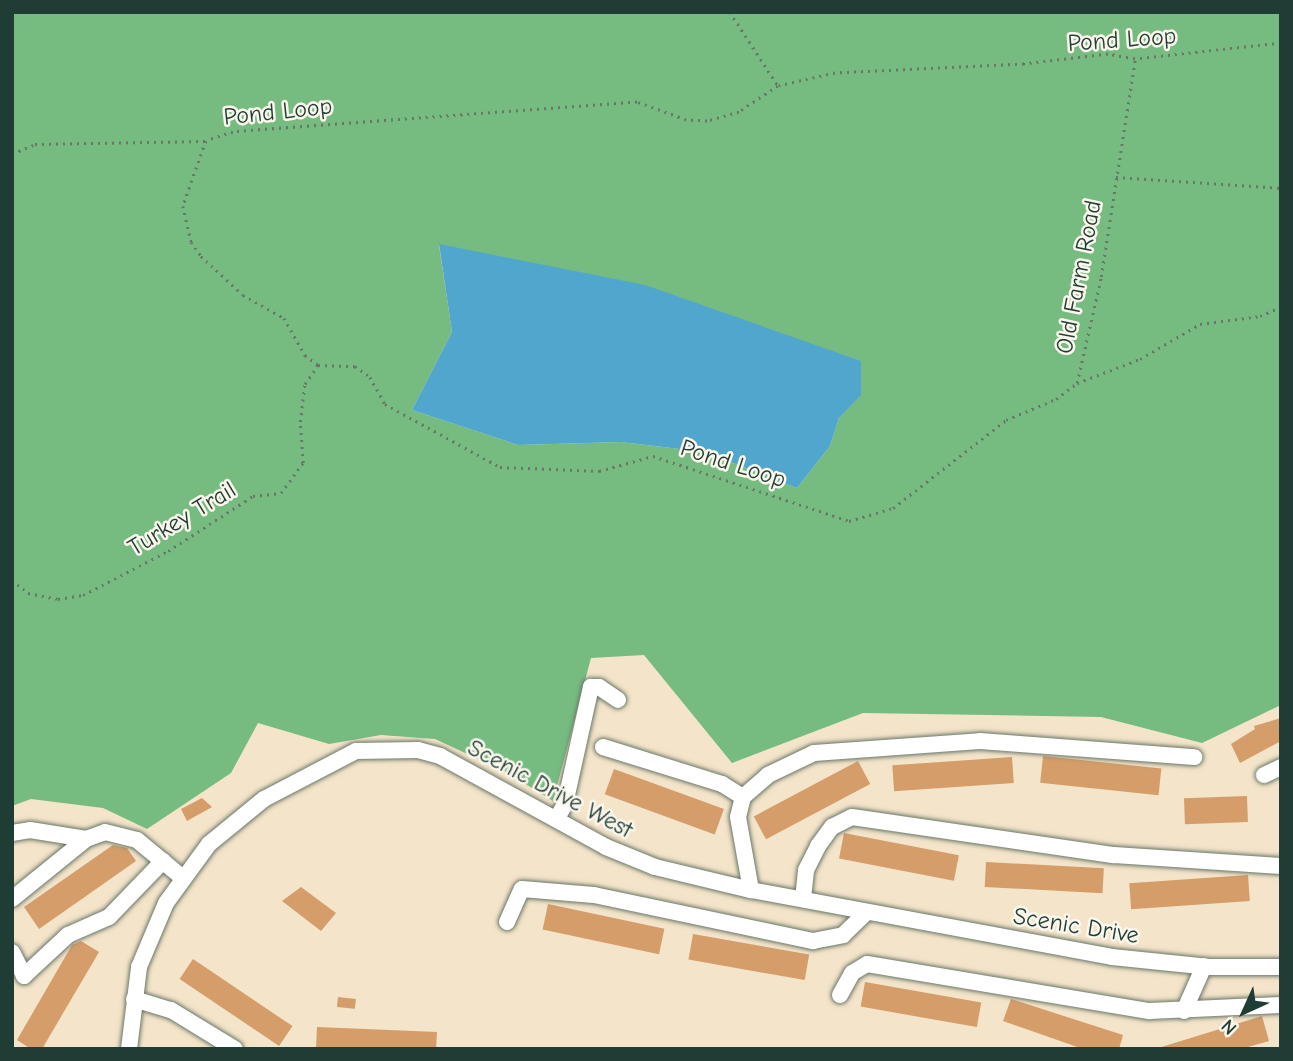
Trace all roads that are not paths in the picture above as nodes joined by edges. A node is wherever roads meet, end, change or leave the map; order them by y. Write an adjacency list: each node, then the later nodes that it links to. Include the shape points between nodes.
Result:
1 (618, 700): 7 (street, via 591,687 565,804)
2 (603, 747): 6 (street, via 722,785)
3 (1194, 757): 6 (street, via 981,741 831,751 800,758 768,775)
4 (1281, 767): 5 (street)
5 (1264, 775)
6 (743, 797): 13 (street, via 738,817)
7 (557, 818): 12 (street, Scenic Drive West, via 440,757 418,750 356,751 264,799 209,844); 13 (street, Scenic Drive West, via 606,847 655,867)
8 (12, 833): 9 (street, via 30,830)
9 (86, 839): 10 (street, via 104,832 138,840); 14 (street)
10 (163, 861): 12 (street); 18 (street, via 109,917 61,940 24,976)
11 (1281, 866): 15 (street, via 1114,855 852,817 832,827 818,846 806,870)
12 (183, 878): 22 (street, Scenic Drive West, via 166,904 139,967)
13 (751, 890): 15 (street, Scenic Drive West)
14 (12, 899)
15 (803, 899): 16 (street, Scenic Drive West)
16 (866, 913): 17 (street, via 843,935 813,941 594,895 522,889); 19 (street, Scenic Drive, via 1112,957)
17 (507, 922)
18 (12, 952)
19 (1204, 966): 20 (street, Scenic Drive); 24 (street)
20 (1281, 967)
21 (840, 995): 24 (street, via 852,972 866,964 1079,1002)
22 (134, 999): 25 (street, Scenic Drive West); 26 (street, via 171,1010)
23 (1281, 1005): 24 (street)
24 (1184, 1011)
25 (130, 1049)
26 (235, 1049)

